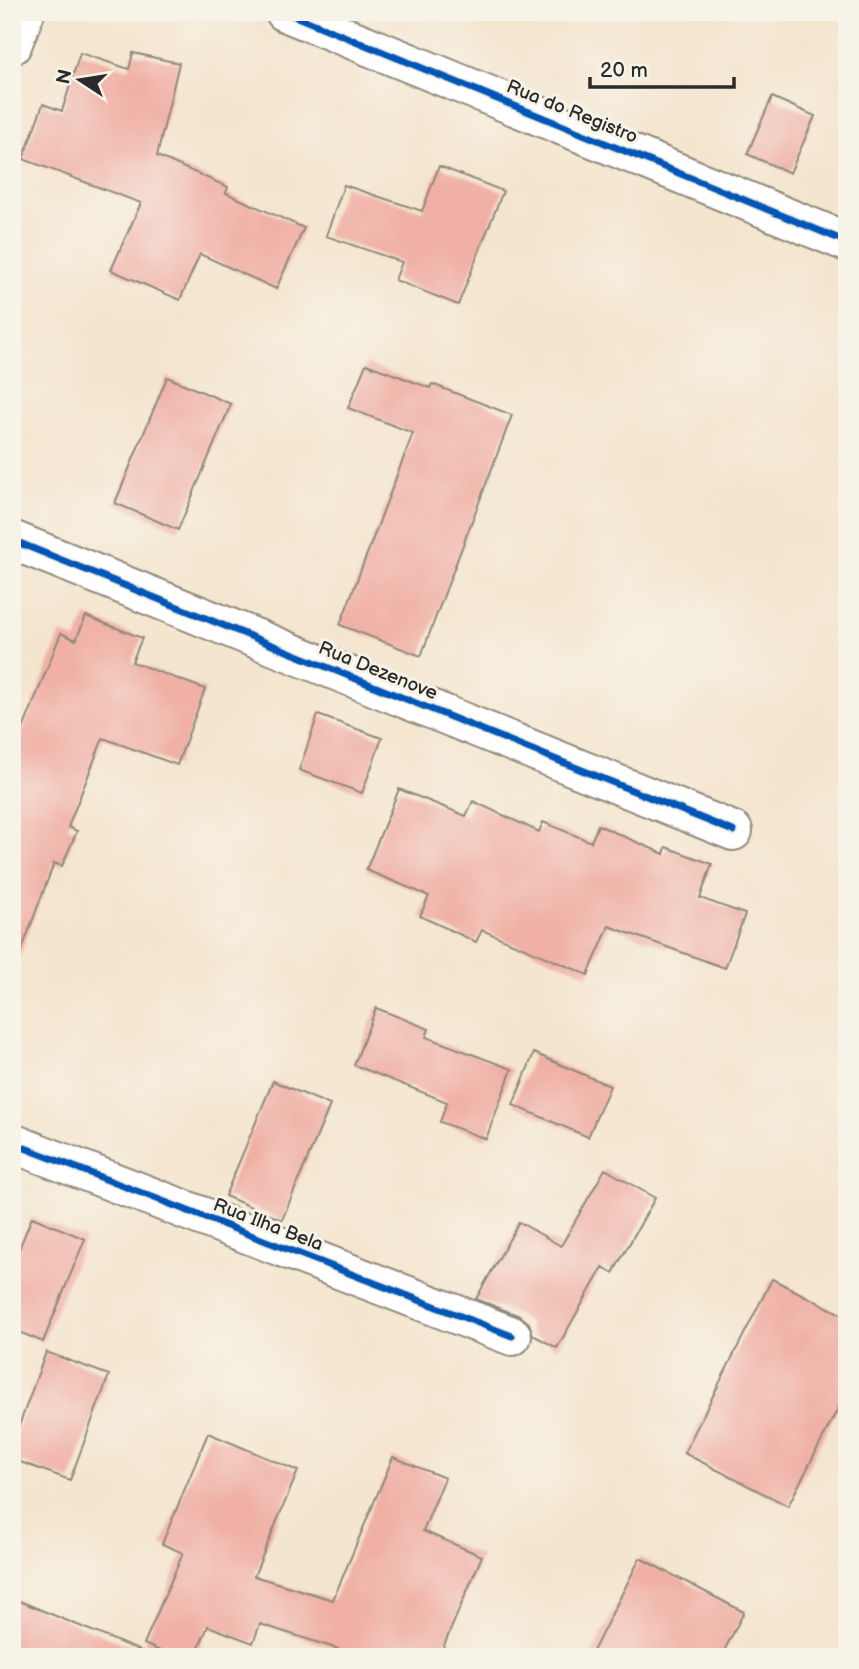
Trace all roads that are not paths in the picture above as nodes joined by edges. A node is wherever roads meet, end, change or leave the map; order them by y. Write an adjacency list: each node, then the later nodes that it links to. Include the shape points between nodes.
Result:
1 (24, 12): 3 (street)
2 (285, 12): 4 (street, Rua do Registro)
3 (12, 45)
4 (847, 242)
5 (12, 540): 6 (street, Rua Dezenove)
6 (733, 831)
7 (12, 1143): 8 (street, Rua Ilha Bela)
8 (512, 1336)

